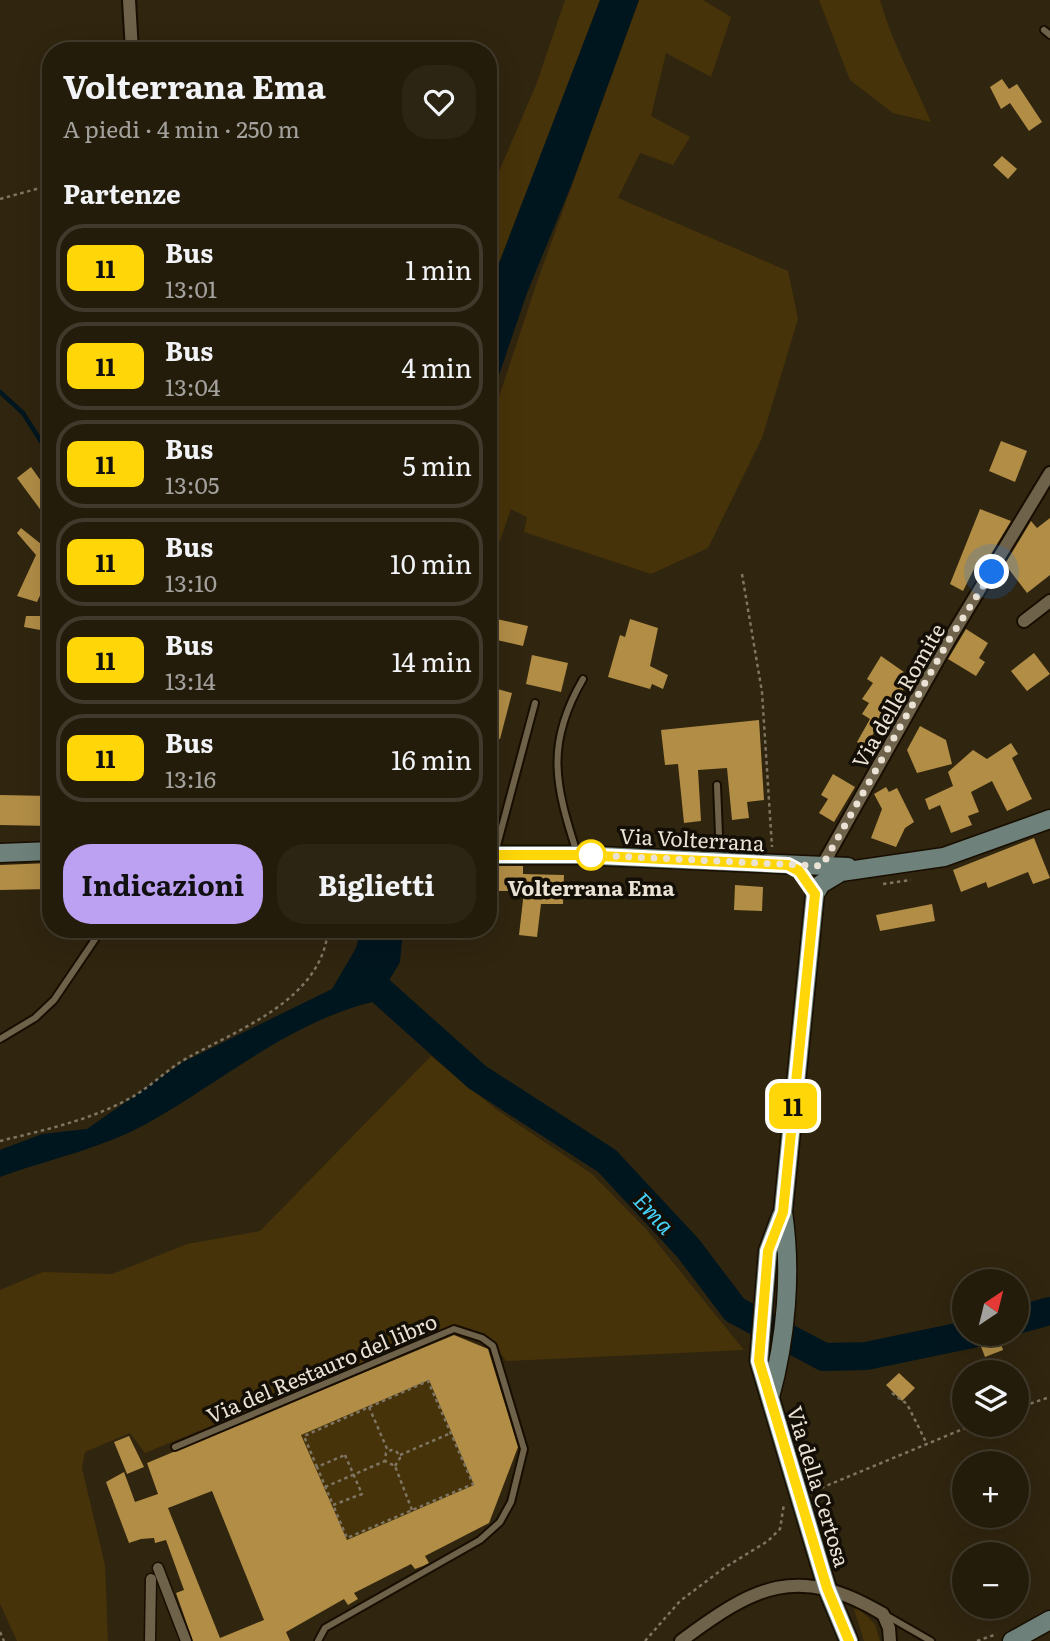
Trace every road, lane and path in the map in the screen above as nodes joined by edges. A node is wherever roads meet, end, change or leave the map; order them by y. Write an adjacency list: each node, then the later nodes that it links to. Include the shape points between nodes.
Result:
1 (129, 0): 2 (street)
2 (131, 42)
3 (42, 188): 4 (path)
4 (0, 200)
5 (1050, 472): 20 (street, Via delle Romite)
6 (742, 574): 19 (path, via 762,692)
7 (1050, 601): 8 (street)
8 (1024, 621)
9 (583, 680): 17 (lane, via 567,706 555,763)
10 (536, 703): 13 (lane)
11 (717, 785): 18 (lane)
12 (1050, 819): 21 (main road, via 944,857)
13 (497, 835)
14 (42, 851): 15 (main road)
15 (0, 853)
16 (497, 855): 17 (main road, Via Volterrana)
17 (578, 855): 18 (main road, Via Volterrana)
18 (720, 862): 19 (main road, Via Volterrana)
19 (780, 865): 20 (main road); 22 (main road, Via Volterrana)
20 (822, 866): 21 (main road); 22 (main road)
21 (855, 868): 23 (main road, via 831,877)
22 (805, 878): 23 (main road, Via Volterrana)
23 (815, 894): 28 (main road, Via della Certosa)
24 (96, 938): 26 (lane, via 54,1000 35,1018)
25 (327, 938): 27 (path, via 314,970 274,1012 245,1030 189,1057 133,1097 86,1118)
26 (0, 1038)
27 (0, 1141)
28 (783, 1212): 30 (main road, Via della Certosa, via 789,1252 779,1364); 30 (main road, Via della Certosa, via 768,1251 759,1361)
29 (892, 1393): 36 (path, via 906,1404)
30 (770, 1397): 51 (main road, Via della Certosa)
31 (1050, 1397): 32 (path)
32 (1029, 1404)
33 (369, 1407): 34 (path, via 428,1381); 38 (path); 42 (path, via 303,1436)
34 (451, 1433): 39 (path); 48 (path, via 473,1484)
35 (952, 1434): 36 (path)
36 (928, 1444): 45 (path)
37 (176, 1447): 59 (lane, Via del Restauro del libro, via 454,1329 493,1346 524,1449 511,1502 500,1522 480,1539 325,1628)
38 (388, 1451): 39 (path); 40 (path)
39 (400, 1455): 41 (path)
40 (385, 1461): 41 (path); 43 (path)
41 (395, 1466): 48 (path)
42 (317, 1467): 43 (path, via 345,1455); 44 (path)
43 (354, 1474): 44 (path); 47 (path, via 362,1494)
44 (325, 1487): 47 (path)
45 (821, 1488)
46 (789, 1496): 60 (path, via 780,1529 680,1601)
47 (333, 1505): 48 (path, via 347,1538)
48 (412, 1510)
49 (158, 1568): 58 (street)
50 (151, 1580): 57 (street)
51 (827, 1588): 52 (street, Via della Certosa); 55 (main road, Via della Certosa); 61 (street, Via della Certosa, via 783,1587 747,1596)
52 (883, 1614): 62 (street); 63 (lane, Via della Certosa)
53 (1050, 1620): 64 (main road)
54 (0, 1632): 56 (path)
55 (846, 1638)
56 (4, 1641)
57 (150, 1641)
58 (186, 1641)
59 (318, 1641)
60 (645, 1641)
61 (681, 1641)
62 (890, 1641)
63 (931, 1641)
64 (1012, 1641)

